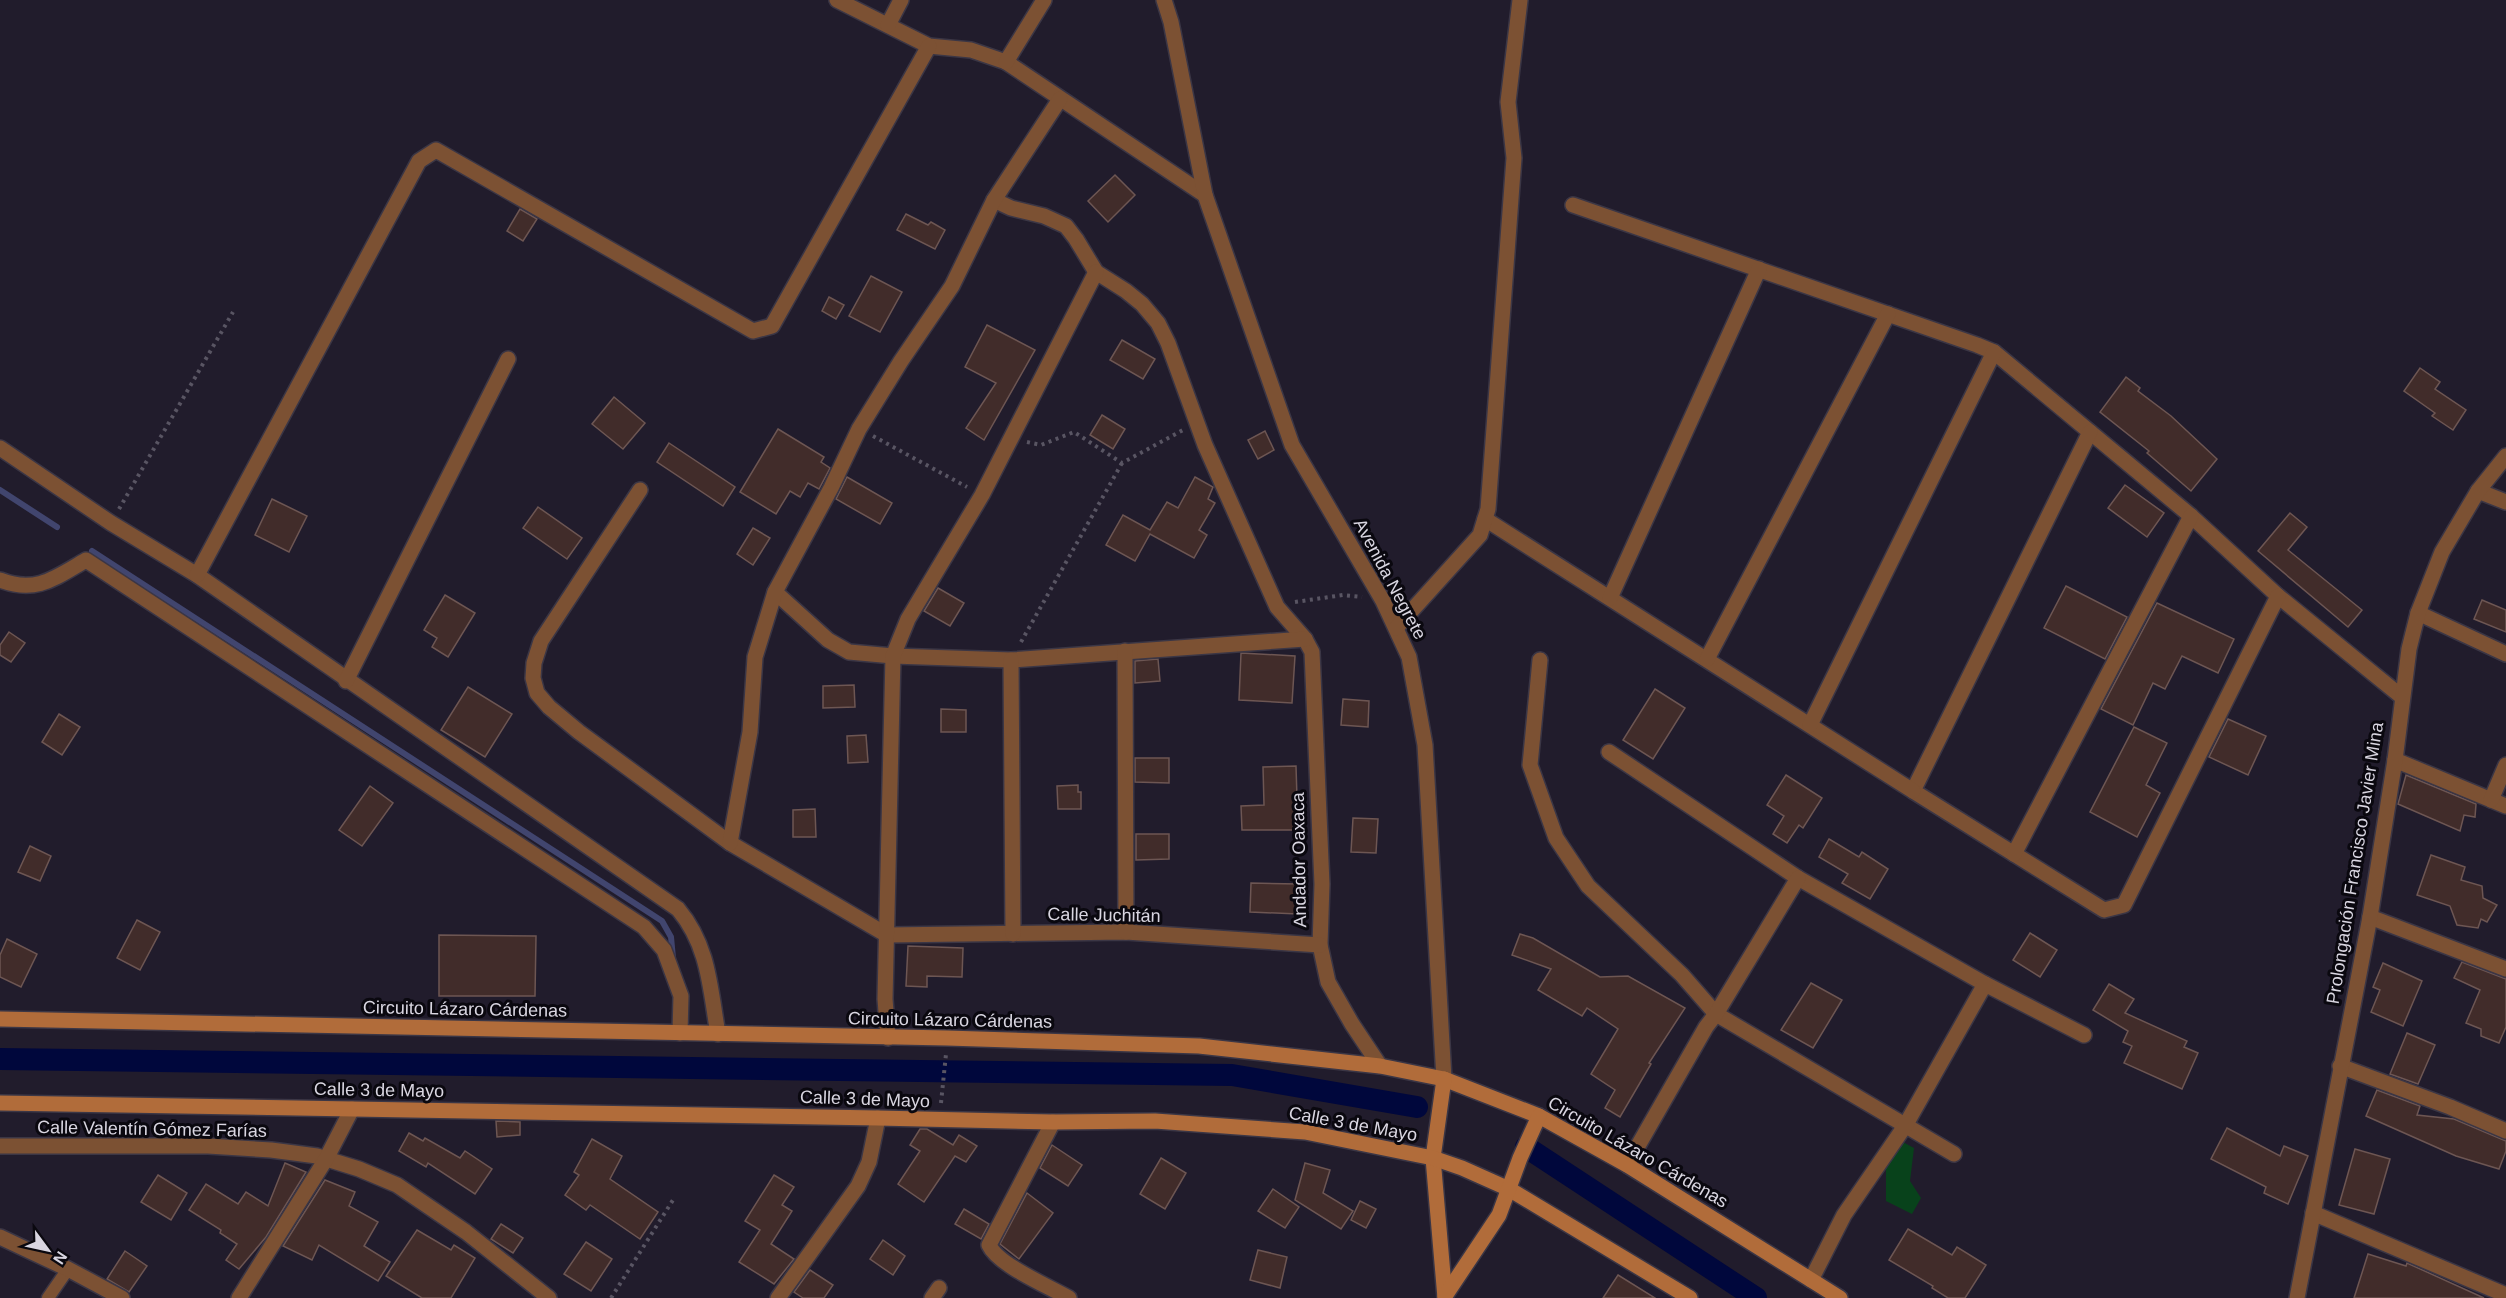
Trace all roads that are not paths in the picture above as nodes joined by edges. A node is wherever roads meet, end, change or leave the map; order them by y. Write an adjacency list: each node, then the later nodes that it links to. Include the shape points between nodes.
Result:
1 (837, 0): 6 (street)
2 (901, 0): 6 (street)
3 (1044, 0): 8 (street)
4 (1164, 0): 10 (street, Avenida Negrete)
5 (1520, 0): 25 (street, via 1508,102 1514,158)
6 (888, 25): 7 (street)
7 (928, 46): 8 (street, via 971,50); 26 (street, via 772,326 753,331 436,150 419,161)
8 (1006, 62): 9 (street)
9 (1060, 99): 10 (street); 11 (street)
10 (1205, 195): 32 (street, Avenida Negrete, via 1292,445)
11 (994, 200): 14 (street, via 1066,226); 28 (street, via 952,286 859,429)
12 (1573, 205): 13 (street)
13 (1759, 269): 15 (street); 30 (street)
14 (1096, 272): 33 (street, via 1142,304 1158,323 1277,607); 36 (street, via 982,495 908,619)
15 (1888, 314): 16 (street); 37 (street)
16 (1994, 352): 18 (street); 42 (street)
17 (508, 358): 40 (street)
18 (2090, 432): 24 (street); 46 (street)
19 (0, 448): 26 (street)
20 (2506, 456): 22 (street, Prolongación Francisco Javier Mina)
21 (640, 490): 49 (street, via 541,641 534,663 537,693 549,707)
22 (2478, 491): 23 (street); 31 (street, Prolongación Francisco Javier Mina, via 2442,552)
23 (2506, 502)
24 (2191, 516): 29 (street); 50 (street)
25 (1485, 519): 30 (street); 32 (street, via 1480,535)
26 (197, 575): 40 (street)
27 (0, 580): 61 (street, via 17,586 43,585 86,560 644,927 664,950 681,996)
28 (775, 592): 36 (street, via 828,640 849,652); 49 (street, via 755,657 750,732)
29 (2278, 596): 41 (street); 50 (street, via 2124,905 2104,910)
30 (1610, 598): 37 (street)
31 (2418, 613): 35 (street); 41 (street, Prolongación Francisco Javier Mina)
32 (1396, 628): 67 (street, Avenida Negrete, via 1409,657 1425,746)
33 (1305, 639): 34 (street); 56 (street, Andador Oaxaca, via 1312,652 1322,884)
34 (1125, 651): 38 (street); 53 (street)
35 (2506, 654)
36 (893, 656): 38 (street); 55 (street)
37 (1707, 659): 42 (street)
38 (1011, 660): 54 (street)
39 (1540, 660): 59 (street, via 1530,765 1556,838 1588,886 1682,975)
40 (346, 681): 62 (street, via 678,909 699,940)
41 (2402, 697): 44 (street, Prolongación Francisco Javier Mina)
42 (1810, 725): 46 (street)
43 (1608, 752): 51 (street)
44 (2395, 760): 47 (street); 52 (street, Prolongación Francisco Javier Mina)
45 (2506, 765): 47 (street)
46 (1913, 791): 50 (street)
47 (2491, 800): 48 (street)
48 (2506, 806)
49 (730, 843): 55 (street)
50 (2014, 854)
51 (1798, 878): 58 (street); 59 (street)
52 (2370, 917): 57 (street); 65 (street, Prolongación Francisco Javier Mina)
53 (1126, 932): 54 (street, Calle Juchitán); 56 (street, Calle Juchitán)
54 (1013, 934): 55 (street, Calle Juchitán)
55 (887, 935): 64 (street)
56 (1320, 945): 66 (street, Andador Oaxaca, via 1328,982)
57 (2506, 969)
58 (1985, 984): 63 (street); 73 (street)
59 (1716, 1014): 73 (street); 79 (street)
60 (0, 1019): 61 (street, Circuito Lázaro Cárdenas)
61 (680, 1033): 62 (street, Circuito Lázaro Cárdenas)
62 (718, 1034): 64 (street, Circuito Lázaro Cárdenas)
63 (2084, 1035)
64 (888, 1038): 66 (street, Circuito Lázaro Cárdenas, via 1199,1046)
65 (2340, 1065): 74 (street); 81 (street, Prolongación Francisco Javier Mina)
66 (1380, 1066): 67 (street, Circuito Lázaro Cárdenas)
67 (1444, 1078): 70 (street, Circuito Lázaro Cárdenas); 77 (street)
68 (0, 1103): 69 (street, Calle 3 de Mayo)
69 (352, 1109): 71 (street, Calle 3 de Mayo); 78 (street)
70 (1539, 1116): 79 (street, Circuito Lázaro Cárdenas); 80 (street)
71 (878, 1118): 72 (street, Calle 3 de Mayo); 91 (street, via 858,1186)
72 (1053, 1122): 77 (street, Calle 3 de Mayo, via 1155,1121 1305,1132); 92 (street, via 989,1245 992,1253)
73 (1905, 1126): 76 (street); 84 (street, via 1844,1215)
74 (2506, 1131)
75 (0, 1146): 78 (street, Calle Valentín Gómez Farías, via 208,1146)
76 (1954, 1154)
77 (1432, 1158): 80 (street, Calle 3 de Mayo); 86 (street)
78 (326, 1159): 89 (street); 90 (street, Calle Valentín Gómez Farías, via 397,1185 466,1232)
79 (1627, 1165): 84 (street, Circuito Lázaro Cárdenas)
80 (1509, 1189): 86 (street, via 1499,1215); 93 (street, Calle 3 de Mayo)
81 (2313, 1213): 85 (street); 95 (street, Prolongación Francisco Javier Mina)
82 (0, 1237): 83 (street)
83 (68, 1269): 87 (lane); 88 (street)
84 (1811, 1280): 94 (street, Circuito Lázaro Cárdenas)
85 (2506, 1295)
86 (1446, 1297)
87 (48, 1298)
88 (122, 1298)
89 (238, 1298)
90 (549, 1298)
91 (778, 1298)
92 (1069, 1298)
93 (1690, 1298)
94 (1840, 1298)
95 (2297, 1298)

